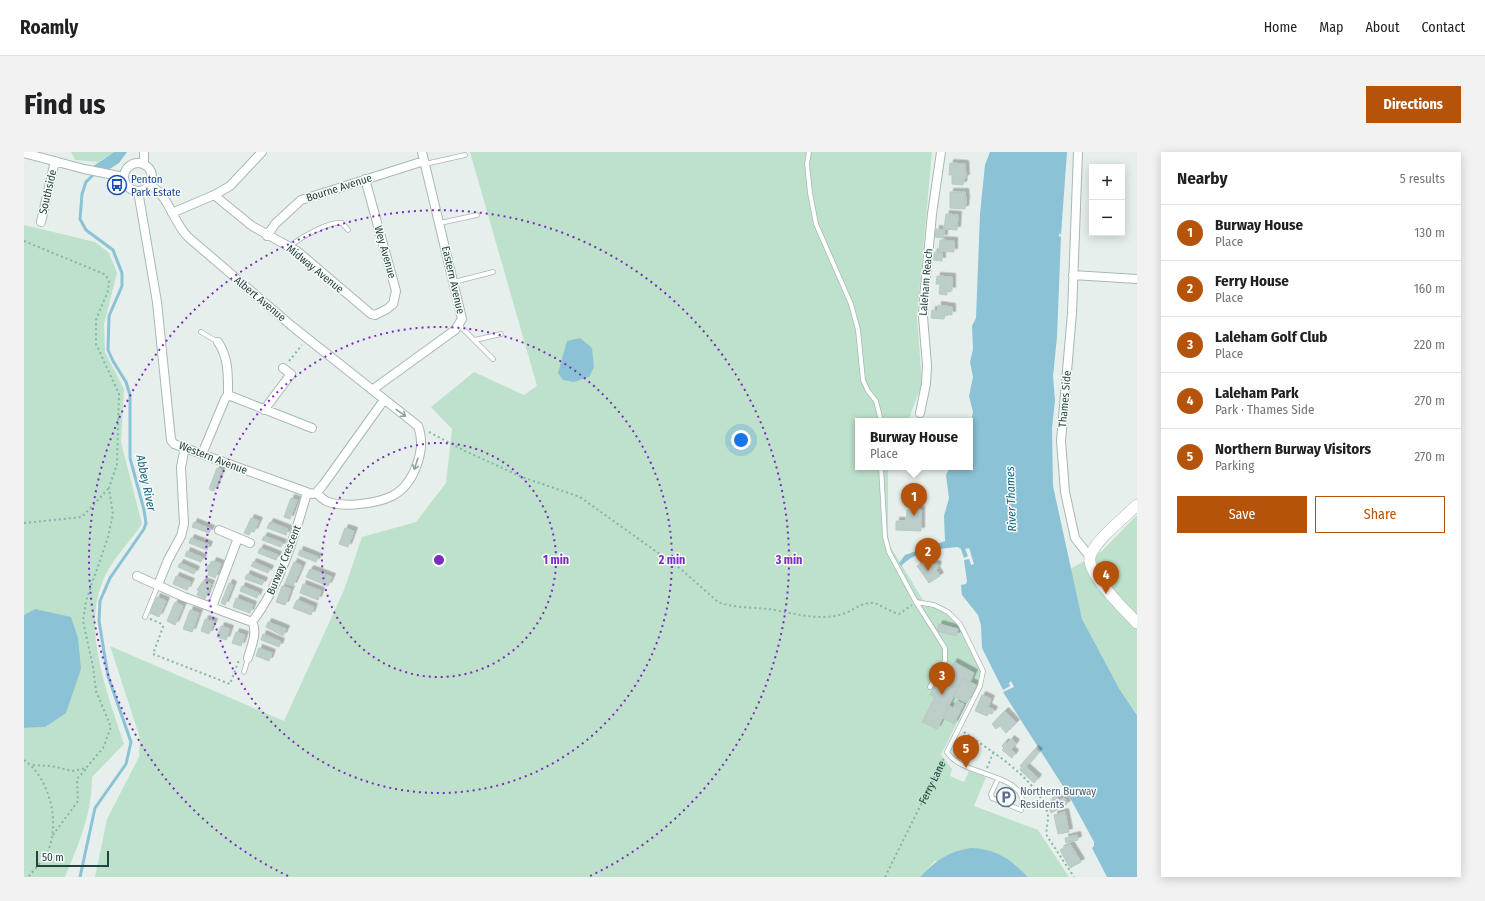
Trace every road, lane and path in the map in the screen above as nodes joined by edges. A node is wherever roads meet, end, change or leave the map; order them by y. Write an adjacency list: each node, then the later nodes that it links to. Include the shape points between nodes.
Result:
1 (144, 152): 11 (street)
2 (262, 152): 16 (street, via 224,191)
3 (422, 152): 10 (street, Eastern Avenue)
4 (809, 152): 43 (lane, via 807,164 816,224 852,304 858,330 862,380 876,401)
5 (941, 152): 42 (street, Laleham Reach, via 924,298 927,365)
6 (1078, 152): 26 (street, Thames Side)
7 (24, 153): 9 (street)
8 (465, 156): 10 (lane)
9 (55, 162): 12 (street); 19 (street, Southside)
10 (425, 163): 13 (street, Bourne Avenue); 20 (street, Eastern Avenue)
11 (144, 164): 12 (street, via 133,164 128,167); 14 (street, via 152,172)
12 (124, 177): 15 (street, via 128,187)
13 (365, 179): 22 (street, Bourne Avenue, via 301,200 280,219); 29 (street, Wey Avenue, via 396,290 393,304)
14 (150, 185): 15 (street); 17 (street, Albert Avenue, via 159,192)
15 (138, 191): 46 (street, Western Avenue, via 158,309 171,440)
16 (214, 195): 17 (street); 22 (street, Midway Avenue)
17 (172, 213): 33 (street, Albert Avenue, via 180,229 188,237)
18 (477, 215): 20 (lane)
19 (41, 222)
20 (440, 223): 28 (street, Eastern Avenue)
21 (348, 230): 24 (lane, via 342,223 332,224)
22 (267, 236): 24 (street, Midway Avenue)
23 (24, 241): 49 (path, via 104,274 108,280 108,291 96,320 96,344 119,394 117,464)
24 (290, 246): 29 (street, Midway Avenue)
25 (493, 272): 28 (lane)
26 (1073, 275): 27 (street); 57 (street, Thames Side, via 1061,441 1065,492 1075,538)
27 (1137, 279)
28 (454, 282): 30 (street, Eastern Avenue, via 462,312)
29 (375, 315)
30 (459, 325): 34 (lane); 38 (street, Eastern Avenue)
31 (201, 332): 35 (lane)
32 (501, 334): 34 (lane)
33 (308, 338): 37 (path); 38 (street, Albert Avenue)
34 (475, 340): 36 (lane)
35 (218, 342): 39 (street, via 224,351 226,361)
36 (493, 359)
37 (283, 368): 41 (street, via 291,374)
38 (372, 390): 40 (street, Albert Avenue)
39 (228, 395): 41 (street); 47 (street)
40 (384, 400): 44 (street, Albert Avenue, one-way to 44); 51 (street)
41 (264, 410): 45 (street)
42 (920, 413)
43 (880, 418)
44 (418, 426): 51 (street, one-way to 51, via 422,438 413,474 392,496 369,503 337,504 325,500); 60 (path, via 522,477 580,497 682,570 718,602 809,617 840,615 870,602 899,614)
45 (312, 428)
46 (184, 448): 47 (street, Western Avenue); 59 (street, via 181,467 184,524)
47 (202, 454): 50 (street, Western Avenue)
48 (881, 470): 60 (lane, via 885,537 889,552)
49 (109, 488): 53 (path, via 82,517); 72 (path, via 113,514 108,537 86,601 83,621 94,667 96,691 111,727 103,748)
50 (307, 493): 51 (street, Western Avenue); 63 (street, Burway Crescent, via 288,555 272,592)
51 (316, 493)
52 (1137, 505): 57 (street, via 1101,540)
53 (24, 523)
54 (220, 530): 55 (street)
55 (238, 538): 56 (street); 61 (street)
56 (250, 543)
57 (1090, 557): 64 (street, Thames Side, via 1090,563 1101,583)
58 (136, 576): 59 (street)
59 (158, 585): 61 (street); 62 (lane)
60 (916, 602): 67 (lane, via 945,648 944,661); 68 (lane, Ferry Lane, via 934,605 948,612 960,624 982,671 980,686)
61 (212, 607): 63 (street)
62 (145, 617): 65 (path, via 162,624 163,627 153,654 230,684 241,655)
63 (252, 622): 65 (street, via 255,632)
64 (1137, 623)
65 (248, 657): 66 (lane)
66 (244, 672)
67 (930, 687)
68 (948, 752): 73 (lane, via 956,762); 77 (path, Ferry Lane)
69 (993, 753): 73 (path)
70 (24, 760): 71 (path)
71 (32, 765): 72 (path, via 72,771); 75 (path, via 43,782 50,802)
72 (86, 768): 75 (path, via 77,779 78,801)
73 (985, 773): 74 (lane)
74 (998, 779): 74 (lane, via 1020,794 1022,810 992,798 991,794)
75 (53, 836): 76 (path, via 47,854)
76 (28, 877)
77 (885, 877)

